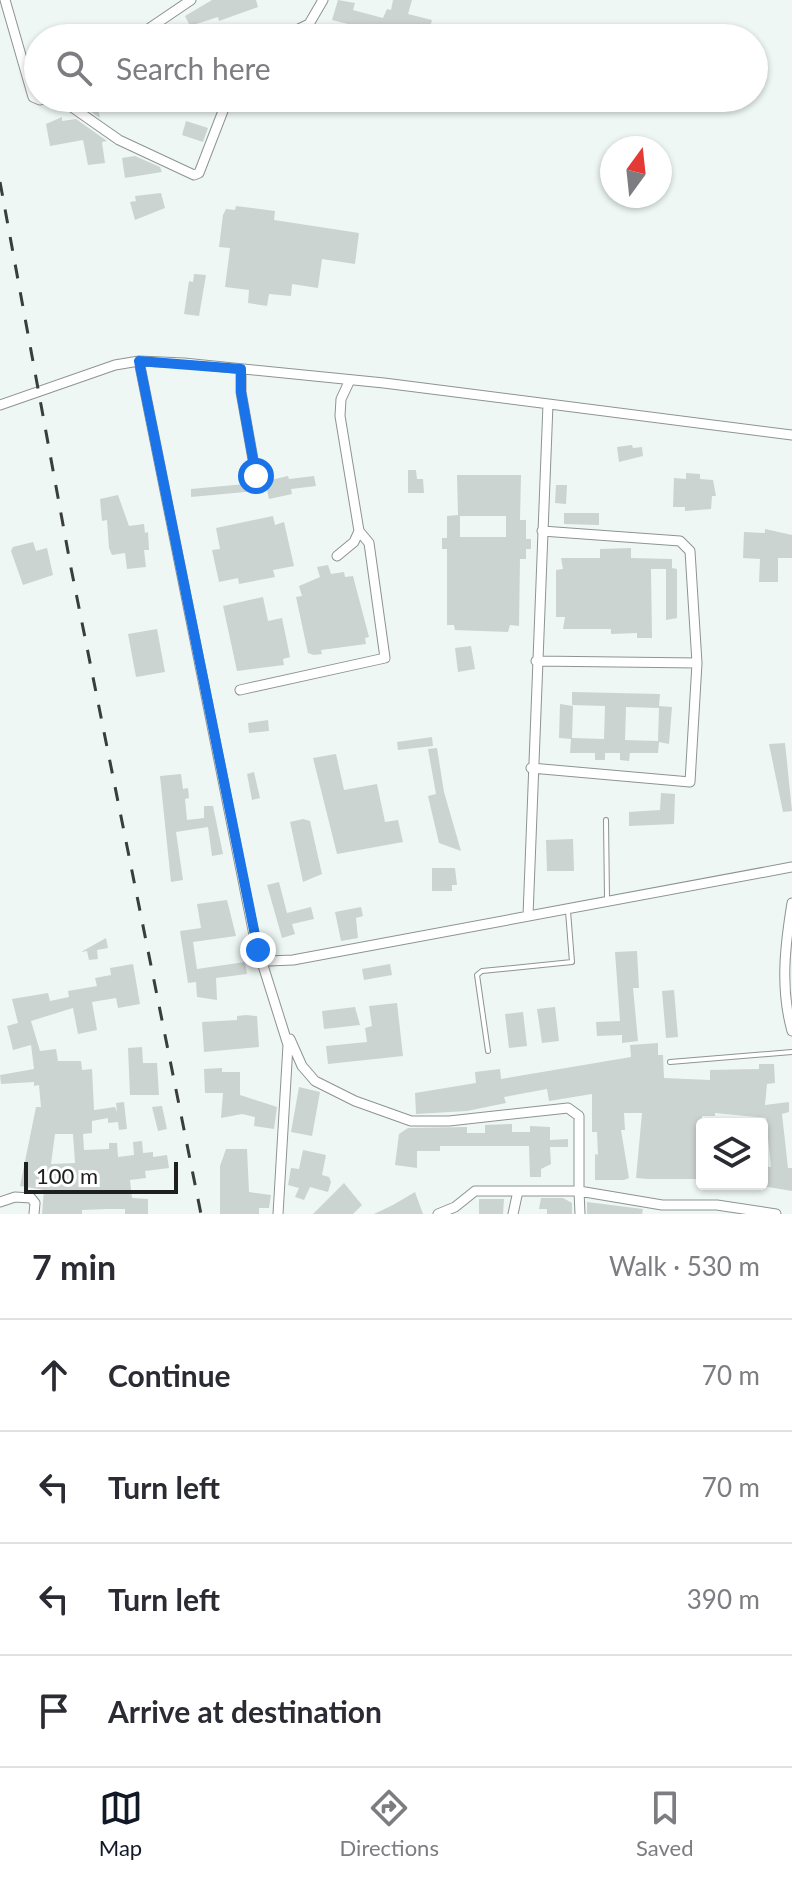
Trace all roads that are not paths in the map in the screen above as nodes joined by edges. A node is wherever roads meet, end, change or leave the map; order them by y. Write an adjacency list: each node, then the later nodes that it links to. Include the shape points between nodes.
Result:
1 (5, 0): 6 (street)
2 (191, 0): 4 (street)
3 (323, 0): 5 (street)
4 (156, 24)
5 (309, 24)
6 (24, 66)
7 (79, 112): 8 (street, via 119,140 194,175)
8 (223, 112)
9 (139, 361): 10 (street); 13 (street); 29 (street)
10 (241, 369): 11 (street); 15 (street)
11 (350, 380): 12 (street); 16 (street, via 340,416)
12 (548, 404): 14 (street); 17 (street)
13 (0, 405)
14 (792, 435)
15 (256, 476)
16 (359, 531): 18 (street); 21 (street, via 369,543 385,658)
17 (542, 531): 19 (street); 20 (street, via 680,541 690,551)
18 (337, 556)
19 (536, 661): 20 (street); 22 (street)
20 (697, 663): 22 (street, via 690,782)
21 (240, 690)
22 (531, 768): 28 (street)
23 (606, 820): 25 (lane)
24 (792, 867): 25 (street)
25 (607, 901): 27 (street)
26 (792, 903): 31 (street, via 784,987)
27 (568, 909): 28 (street); 32 (lane, via 572,962 477,975)
28 (528, 916): 29 (street, via 293,960 268,961)
29 (261, 956): 30 (street)
30 (284, 1023): 36 (street, via 302,1066 315,1081 411,1121 575,1111); 41 (street, via 289,1060)
31 (792, 1031)
32 (488, 1051)
33 (792, 1052): 34 (lane)
34 (670, 1062)
35 (518, 1191): 36 (street); 42 (street, via 475,1191); 43 (street)
36 (579, 1191): 38 (street); 44 (street)
37 (0, 1202): 40 (street, via 31,1198)
38 (648, 1202): 39 (street); 45 (street)
39 (716, 1209): 46 (street)
40 (34, 1214)
41 (278, 1214)
42 (438, 1214)
43 (513, 1214)
44 (580, 1214)
45 (646, 1214)
46 (776, 1214)

